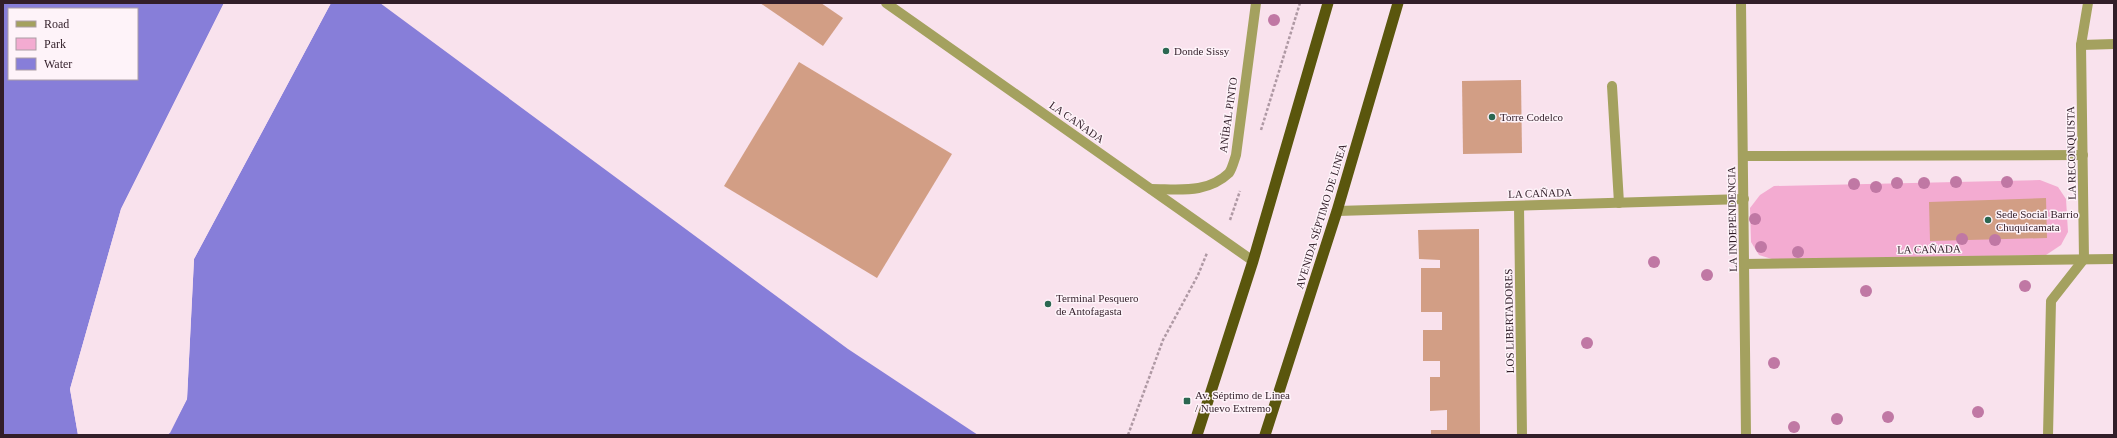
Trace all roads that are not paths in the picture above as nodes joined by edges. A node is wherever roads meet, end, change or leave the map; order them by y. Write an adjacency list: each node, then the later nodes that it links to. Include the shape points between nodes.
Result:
1 (886, 3): 12 (street, LA CAÑADA)
2 (1256, 3): 12 (street, ANÍBAL PINTO, via 1236,156 1230,172 1197,190)
3 (1328, 3): 19 (highway)
4 (1398, 3): 16 (highway, AVENIDA SÉPTIMO DE LINEA)
5 (1741, 3): 11 (street, LA INDEPENDENCIA)
6 (2088, 3): 8 (street, LA RECONQUISTA)
7 (2114, 44): 8 (street)
8 (2081, 45): 10 (street, LA RECONQUISTA)
9 (1612, 86): 14 (street)
10 (2082, 155): 11 (street); 17 (street, LA RECONQUISTA)
11 (1743, 156): 13 (street, LA INDEPENDENCIA)
12 (1151, 189): 19 (street, LA CAÑADA)
13 (1744, 199): 14 (street, LA CAÑADA); 20 (street, LA INDEPENDENCIA)
14 (1619, 203): 15 (street, LA CAÑADA)
15 (1519, 206): 16 (street, LA CAÑADA); 23 (street, LOS LIBERTADORES)
16 (1337, 212): 22 (highway, AVENIDA SÉPTIMO DE LINEA)
17 (2084, 259): 18 (street, LA CAÑADA); 20 (street, LA CAÑADA); 25 (street, via 2051,301)
18 (2114, 259)
19 (1253, 261): 21 (highway)
20 (1744, 264): 24 (street, LA INDEPENDENCIA)
21 (1197, 435)
22 (1265, 435)
23 (1522, 435)
24 (1746, 435)
25 (2048, 435)

